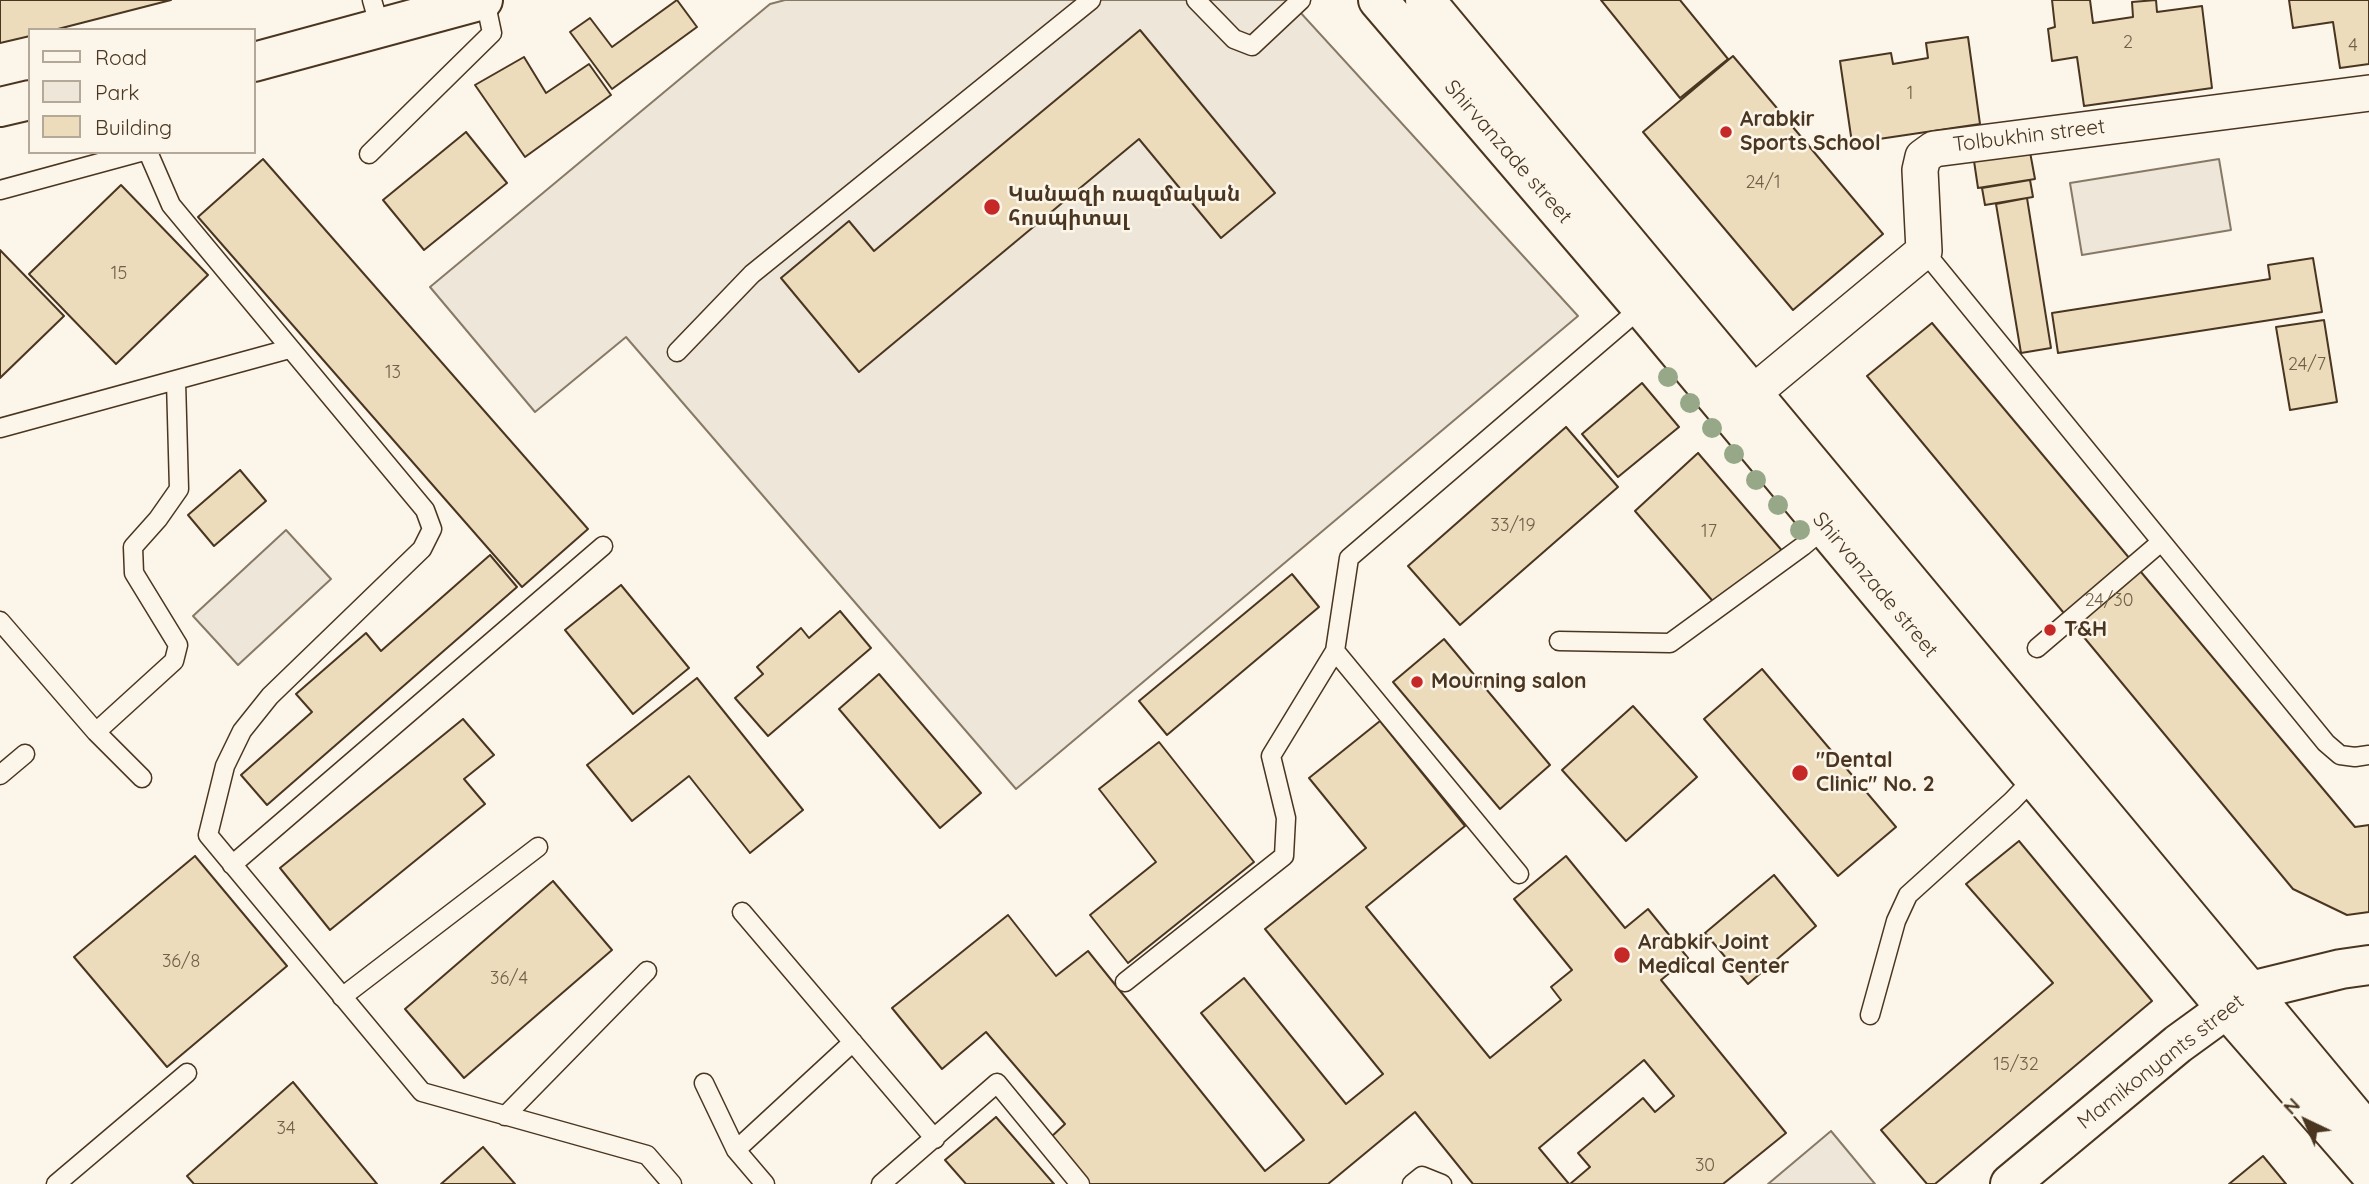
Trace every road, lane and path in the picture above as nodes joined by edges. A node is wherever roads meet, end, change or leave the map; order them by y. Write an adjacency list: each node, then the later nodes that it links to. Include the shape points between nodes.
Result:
1 (484, 0): 7 (street); 17 (lane, via 492,33)
2 (1091, 0): 22 (lane, via 752,275)
3 (1196, 0): 4 (lane, via 1234,39 1252,46)
4 (1301, 0)
5 (1378, 0): 20 (street, Shirvanzade street)
6 (1425, 0): 20 (street, Shirvanzade street)
7 (383, 9): 8 (street); 9 (street)
8 (256, 40)
9 (256, 61)
10 (2369, 93): 19 (street, Tolbukhin street, via 1934,149 1923,157 1920,170)
11 (28, 100): 12 (street)
12 (0, 107)
13 (28, 123): 14 (street)
14 (0, 130)
15 (133, 154): 18 (lane)
16 (149, 154): 21 (lane, via 171,205)
17 (369, 154)
18 (0, 191)
19 (1924, 251): 24 (street); 27 (lane)
20 (1653, 297): 24 (street, Shirvanzade street); 26 (street, Shirvanzade street); 32 (lane, via 1349,558)
21 (289, 349): 23 (lane); 40 (lane, via 425,510 432,529 422,549 270,696 243,731 225,766 208,835)
22 (677, 352)
23 (176, 381): 25 (lane); 33 (lane, via 179,489 133,547 134,573 178,645 174,661)
24 (1753, 393): 26 (street, Shirvanzade street)
25 (0, 428)
26 (1837, 517): 30 (lane, via 1670,643); 36 (street, Shirvanzade street)
27 (2161, 542): 31 (lane); 35 (lane, via 2326,743 2340,755)
28 (603, 546): 40 (lane)
29 (0, 621): 33 (lane)
30 (1559, 641)
31 (2037, 648)
32 (1335, 651): 41 (lane); 46 (lane, via 1271,756 1286,818 1284,856)
33 (96, 732): 38 (lane)
34 (25, 754): 37 (lane)
35 (2369, 755)
36 (2046, 769): 48 (street, Shirvanzade street); 49 (lane, via 1908,895 1896,920)
37 (0, 775)
38 (142, 778)
39 (538, 847): 47 (lane)
40 (232, 865): 47 (lane)
41 (1520, 874)
42 (742, 912): 50 (lane)
43 (2369, 965): 48 (street, Mamikonyants street, via 2342,969)
44 (647, 971): 53 (lane)
45 (2369, 981): 48 (street, Mamikonyants street)
46 (1125, 982)
47 (342, 997): 53 (lane, via 422,1092)
48 (2244, 1006): 54 (street, Shirvanzade street); 57 (street, Shirvanzade street); 65 (street, Mamikonyants street, via 2178,1044); 66 (street, Mamikonyants street, via 2190,1059)
49 (1870, 1015)
50 (853, 1042): 55 (lane); 56 (lane)
51 (187, 1073): 58 (lane)
52 (704, 1083): 56 (lane)
53 (505, 1116): 59 (lane, via 647,1155)
54 (2369, 1133)
55 (935, 1139): 61 (lane); 62 (lane, via 997,1083)
56 (736, 1150): 60 (lane)
57 (2369, 1172)
58 (56, 1184)
59 (672, 1184)
60 (765, 1184)
61 (881, 1184)
62 (1080, 1184)
63 (1412, 1184): 64 (lane, via 1422,1176)
64 (1441, 1184)
65 (2010, 1184)
66 (2039, 1184)

